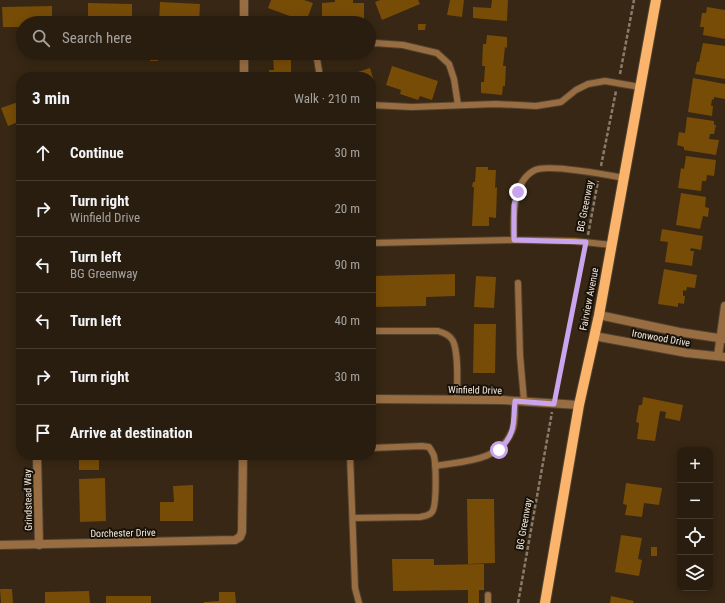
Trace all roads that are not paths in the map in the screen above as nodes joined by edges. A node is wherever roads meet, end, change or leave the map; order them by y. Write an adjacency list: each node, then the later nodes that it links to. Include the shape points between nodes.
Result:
1 (244, 0): 3 (street)
2 (656, 0): 9 (main road, Fairview Avenue)
3 (245, 16)
4 (376, 43): 11 (lane, via 403,45 437,53 449,64)
5 (244, 60): 7 (street)
6 (318, 60): 8 (lane)
7 (244, 72)
8 (319, 72)
9 (640, 87): 11 (lane, via 605,81 588,84 561,102 536,106); 12 (main road, Fairview Avenue)
10 (376, 105): 11 (lane)
11 (458, 105)
12 (624, 178): 13 (lane, via 546,168 536,170 526,177 518,192 514,205); 15 (main road, Fairview Avenue)
13 (514, 240): 14 (lane); 15 (lane)
14 (376, 243)
15 (612, 245): 18 (main road, Fairview Avenue)
16 (518, 282): 26 (lane)
17 (725, 306): 21 (street)
18 (599, 315): 20 (main road, Fairview Avenue); 21 (street, Ironwood Drive, via 679,332)
19 (376, 331): 24 (lane, via 438,331 447,334 453,341 455,352)
20 (594, 336): 22 (street, Ironwood Drive); 27 (main road, Fairview Avenue)
21 (722, 338): 22 (street)
22 (721, 357)
23 (376, 399): 24 (street, Winfield Drive)
24 (458, 400): 25 (street, Winfield Drive)
25 (515, 401): 26 (street, Winfield Drive); 32 (lane, via 513,430 499,450 486,457)
26 (524, 401): 27 (street, Winfield Drive)
27 (579, 405): 39 (main road, Fairview Avenue)
28 (376, 448): 32 (lane, via 429,447 434,455)
29 (37, 460): 35 (street, Grindstead Way)
30 (243, 460): 35 (street, Dorchester Drive, via 242,532 238,539)
31 (350, 460): 33 (lane)
32 (435, 466): 33 (lane, via 435,504 428,516)
33 (353, 518): 37 (lane, via 355,588)
34 (0, 545): 35 (street, Dorchester Drive)
35 (39, 545)
36 (488, 595): 38 (lane)
37 (359, 603)
38 (488, 603)
39 (545, 603)

